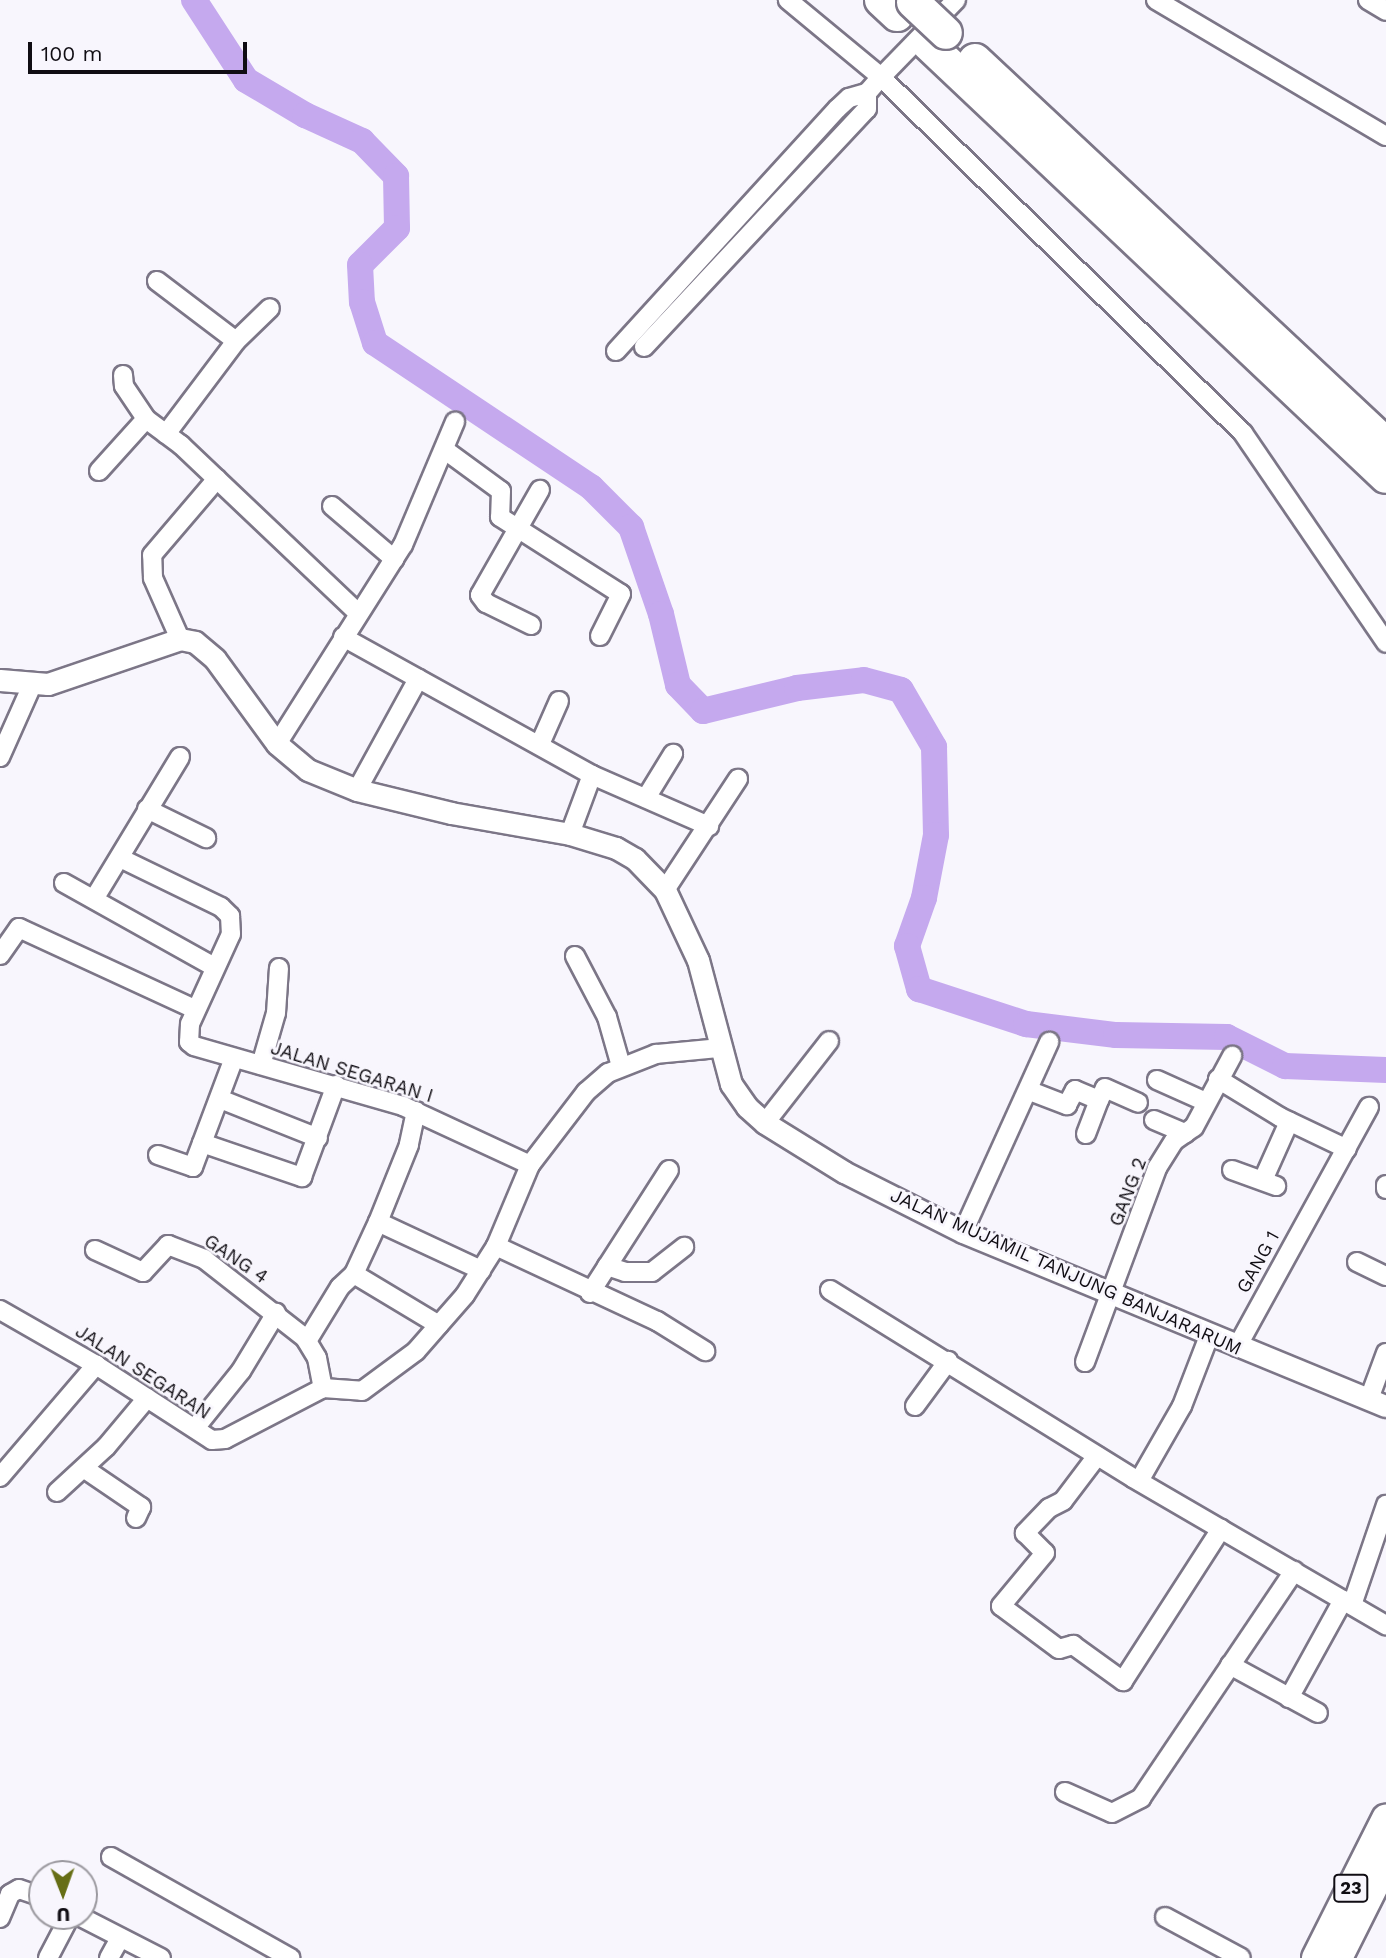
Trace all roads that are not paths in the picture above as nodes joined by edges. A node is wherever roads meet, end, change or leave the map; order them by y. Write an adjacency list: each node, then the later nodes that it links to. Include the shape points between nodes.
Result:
1 (788, 0): 8 (street)
2 (956, 0): 8 (street)
3 (1156, 0): 10 (street)
4 (1368, 0): 6 (street)
5 (900, 4): 7 (highway, bridge)
6 (1386, 11)
7 (937, 38): 22 (highway); 25 (highway)
8 (881, 76): 9 (street); 36 (street, via 1242,433)
9 (867, 93): 11 (street, via 849,98); 12 (street, via 863,118)
10 (1386, 136)
11 (736, 216): 12 (street); 17 (street)
12 (751, 233): 16 (street)
13 (157, 281): 15 (street)
14 (270, 308): 15 (street)
15 (236, 341): 21 (street)
16 (644, 347)
17 (616, 351)
18 (123, 375): 19 (street, via 124,386)
19 (146, 419): 21 (street); 24 (street)
20 (455, 422): 23 (street)
21 (166, 434): 26 (street)
22 (1381, 438)
23 (445, 450): 29 (street, via 501,491 500,517); 30 (street)
24 (99, 471)
25 (1386, 477)
26 (217, 479): 31 (street); 35 (street, via 152,555 153,578)
27 (540, 490): 29 (street)
28 (332, 506): 30 (street)
29 (515, 528): 32 (street, via 480,594 486,603); 33 (street, via 621,594)
30 (394, 559): 31 (street)
31 (358, 613): 34 (street)
32 (531, 625)
33 (600, 636)
34 (344, 637): 37 (street); 41 (street)
35 (170, 642): 39 (street, via 66,680); 41 (street, JALAN MUJAMIL TANJUNG BANJARARUM, via 195,642 215,659)
36 (1386, 643)
37 (418, 678): 42 (street); 48 (street)
38 (0, 680): 39 (street)
39 (32, 685): 44 (street)
40 (559, 701): 42 (street)
41 (277, 744): 48 (street, JALAN MUJAMIL TANJUNG BANJARARUM, via 308,770)
42 (540, 744): 46 (street)
43 (673, 754): 49 (street)
44 (0, 757)
45 (180, 757): 50 (street)
46 (592, 775): 49 (street); 52 (street)
47 (738, 779): 51 (street)
48 (357, 790): 52 (street, JALAN MUJAMIL TANJUNG BANJARARUM, via 451,813)
49 (646, 798): 51 (street)
50 (147, 809): 53 (street); 54 (street)
51 (709, 826): 56 (street)
52 (570, 834): 56 (street, JALAN MUJAMIL TANJUNG BANJARARUM, via 635,859)
53 (206, 838)
54 (120, 858): 57 (street); 60 (street, via 221,907 230,916 231,934)
55 (64, 883): 57 (street)
56 (665, 890): 65 (street, JALAN MUJAMIL TANJUNG BANJARARUM, via 698,960)
57 (94, 899): 60 (street)
58 (0, 955): 62 (street, via 19,928)
59 (575, 956): 69 (street, via 607,1017)
60 (214, 967): 62 (street)
61 (279, 968): 68 (street, via 276,1013)
62 (194, 1009): 67 (street, JALAN SEGARAN I, via 189,1042)
63 (829, 1041): 82 (street)
64 (1049, 1042): 73 (street)
65 (720, 1048): 69 (street, via 656,1054); 82 (street, JALAN MUJAMIL TANJUNG BANJARARUM, via 737,1095)
66 (1232, 1055): 70 (street, GANG 2)
67 (234, 1058): 68 (street, JALAN SEGARAN I); 86 (street)
68 (261, 1065): 72 (street, JALAN SEGARAN I)
69 (621, 1066): 89 (street, via 586,1092)
70 (1218, 1079): 76 (street, GANG 2); 81 (street)
71 (1157, 1080): 76 (street)
72 (336, 1085): 79 (street, JALAN SEGARAN I); 85 (street)
73 (1030, 1091): 74 (street, via 1063,1105 1069,1104 1075,1090); 93 (street)
74 (1099, 1100): 77 (street, via 1105,1088); 84 (street)
75 (225, 1101): 85 (street)
76 (1206, 1102): 83 (street, GANG 2, via 1194,1127)
77 (1138, 1103)
78 (1369, 1107): 87 (street, GANG 1)
79 (416, 1111): 89 (street, JALAN SEGARAN I); 92 (street, via 409,1145)
80 (1154, 1120): 83 (street)
81 (1289, 1122): 87 (street); 91 (street, via 1270,1183)
82 (765, 1123): 93 (street, JALAN MUJAMIL TANJUNG BANJARARUM, via 844,1172)
83 (1185, 1133): 104 (street, GANG 2, via 1174,1141 1157,1168)
84 (1086, 1134)
85 (318, 1138): 86 (street, via 300,1177)
86 (202, 1143): 88 (street, via 192,1168)
87 (1347, 1149): 110 (street, GANG 1)
88 (158, 1154)
89 (530, 1165): 94 (street)
90 (669, 1170): 98 (street)
91 (1232, 1170)
92 (378, 1222): 99 (street); 100 (street)
93 (963, 1232): 104 (street, JALAN MUJAMIL TANJUNG BANJARARUM)
94 (496, 1246): 99 (street); 103 (street)
95 (684, 1247): 98 (street, via 652,1272 625,1272)
96 (95, 1250): 106 (street, GANG 4, via 143,1272 168,1245 181,1247)
97 (1357, 1262): 101 (street)
98 (607, 1266): 103 (street)
99 (481, 1270): 107 (street)
100 (354, 1274): 107 (street); 109 (street, via 340,1287)
101 (1386, 1276)
102 (830, 1290): 113 (street)
103 (590, 1293): 111 (street, via 657,1321)
104 (1112, 1294): 108 (street, JALAN MUJAMIL TANJUNG BANJARARUM); 114 (street, GANG 2)
105 (0, 1310): 115 (street, JALAN SEGARAN)
106 (276, 1313): 109 (street, GANG 4); 120 (street, via 241,1371)
107 (439, 1325): 116 (street, via 402,1363 367,1388 357,1392)
108 (1209, 1336): 110 (street, JALAN MUJAMIL TANJUNG BANJARARUM); 124 (street, via 1182,1406)
109 (307, 1341): 116 (street, GANG 4, via 317,1358)
110 (1237, 1347): 118 (street, JALAN MUJAMIL TANJUNG BANJARARUM)
111 (705, 1351)
112 (1386, 1353): 118 (street)
113 (948, 1361): 119 (street); 121 (street)
114 (1085, 1362)
115 (96, 1365): 117 (street, JALAN SEGARAN); 123 (street)
116 (323, 1388): 120 (street, JALAN SEGARAN, via 221,1441 203,1437)
117 (147, 1398): 120 (street, JALAN SEGARAN); 122 (street)
118 (1378, 1403)
119 (915, 1406)
120 (195, 1428)
121 (1097, 1456): 124 (street); 128 (street, via 1063,1501 1049,1508 1025,1534 1045,1553 1001,1606 1059,1649 1073,1645 1120,1685)
122 (85, 1469): 125 (street); 127 (street, via 141,1507)
123 (0, 1478)
124 (1139, 1481): 128 (street)
125 (57, 1492)
126 (1386, 1505): 130 (street)
127 (136, 1518)
128 (1221, 1529): 129 (street)
129 (1294, 1572): 130 (street); 132 (street)
130 (1348, 1603): 131 (street); 133 (street)
131 (1386, 1625)
132 (1230, 1665): 133 (street); 135 (street, via 1133,1805 1112,1813)
133 (1289, 1698): 134 (street)
134 (1318, 1713)
135 (1065, 1791)
136 (1386, 1819): 150 (highway, 23)
137 (111, 1857): 148 (street)
138 (1386, 1862): 151 (highway, 23)
139 (28, 1892): 141 (street, via 19,1889 10,1894)
140 (1165, 1917): 149 (street)
141 (0, 1918)
142 (98, 1926): 144 (street)
143 (63, 1930): 145 (street)
144 (120, 1938): 146 (street); 147 (street)
145 (48, 1958)
146 (109, 1958)
147 (161, 1958)
148 (290, 1958)
149 (1241, 1958)
150 (1316, 1958)
151 (1338, 1958)

